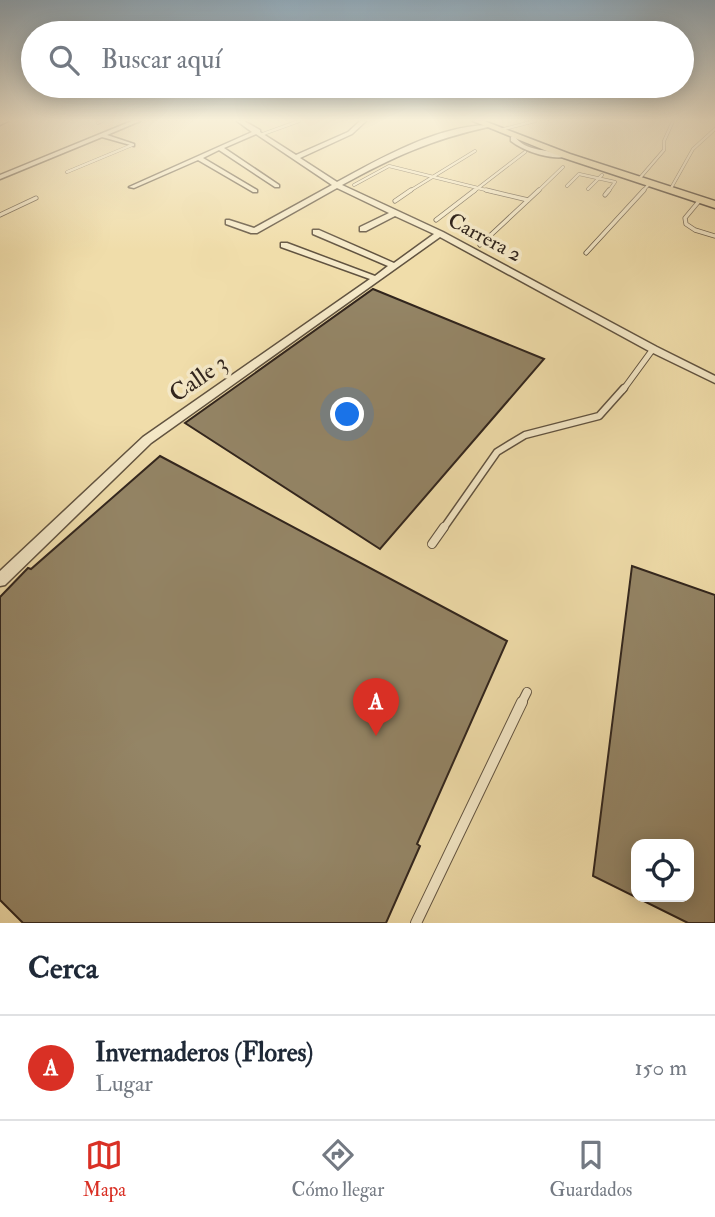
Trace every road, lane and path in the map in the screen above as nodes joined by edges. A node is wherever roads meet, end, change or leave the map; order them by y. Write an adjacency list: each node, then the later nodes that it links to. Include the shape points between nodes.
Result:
1 (27, 164): 16 (street)
2 (86, 164): 15 (lane)
3 (185, 164): 25 (street)
4 (209, 164): 29 (street)
5 (244, 164): 22 (street)
6 (304, 164): 23 (street, Carrera 2)
7 (379, 164): 23 (street)
8 (451, 164): 17 (lane)
9 (509, 164): 26 (lane)
10 (563, 164): 32 (lane)
11 (578, 164): 14 (main road)
12 (652, 164): 19 (lane)
13 (685, 164): 28 (lane)
14 (608, 169): 18 (lane); 19 (main road)
15 (67, 172)
16 (0, 177)
17 (429, 177): 21 (lane, via 386,166); 26 (lane); 34 (lane)
18 (600, 177): 24 (lane, via 579,174); 27 (lane); 30 (lane, via 616,183)
19 (639, 180): 20 (main road)
20 (650, 183): 28 (main road); 46 (lane)
21 (354, 185)
22 (277, 186)
23 (338, 186): 36 (street, Carrera 2); 39 (street, via 254,231)
24 (567, 186)
25 (132, 187)
26 (477, 188): 32 (lane); 38 (lane)
27 (588, 189)
28 (670, 190): 33 (main road)
29 (255, 191)
30 (605, 195)
31 (36, 198): 37 (lane)
32 (528, 200): 44 (lane)
33 (700, 200): 35 (main road); 43 (lane, via 685,218 686,224)
34 (395, 201)
35 (715, 205)
36 (395, 213): 40 (street); 42 (street, Carrera 2)
37 (0, 215)
38 (436, 220)
39 (229, 222)
40 (363, 229)
41 (316, 232): 47 (street)
42 (440, 234): 47 (street, Calle 3); 49 (street, Carrera 2)
43 (715, 236)
44 (480, 244)
45 (284, 245): 48 (street)
46 (586, 253)
47 (394, 266): 48 (street, Calle 3)
48 (374, 278): 52 (street, Calle 3, via 147,440)
49 (653, 349): 50 (street, Carrera 2); 51 (lane, via 599,416 526,435 497,452)
50 (715, 380)
51 (432, 544)
52 (0, 580)
53 (527, 692): 54 (lane)
54 (416, 923)

